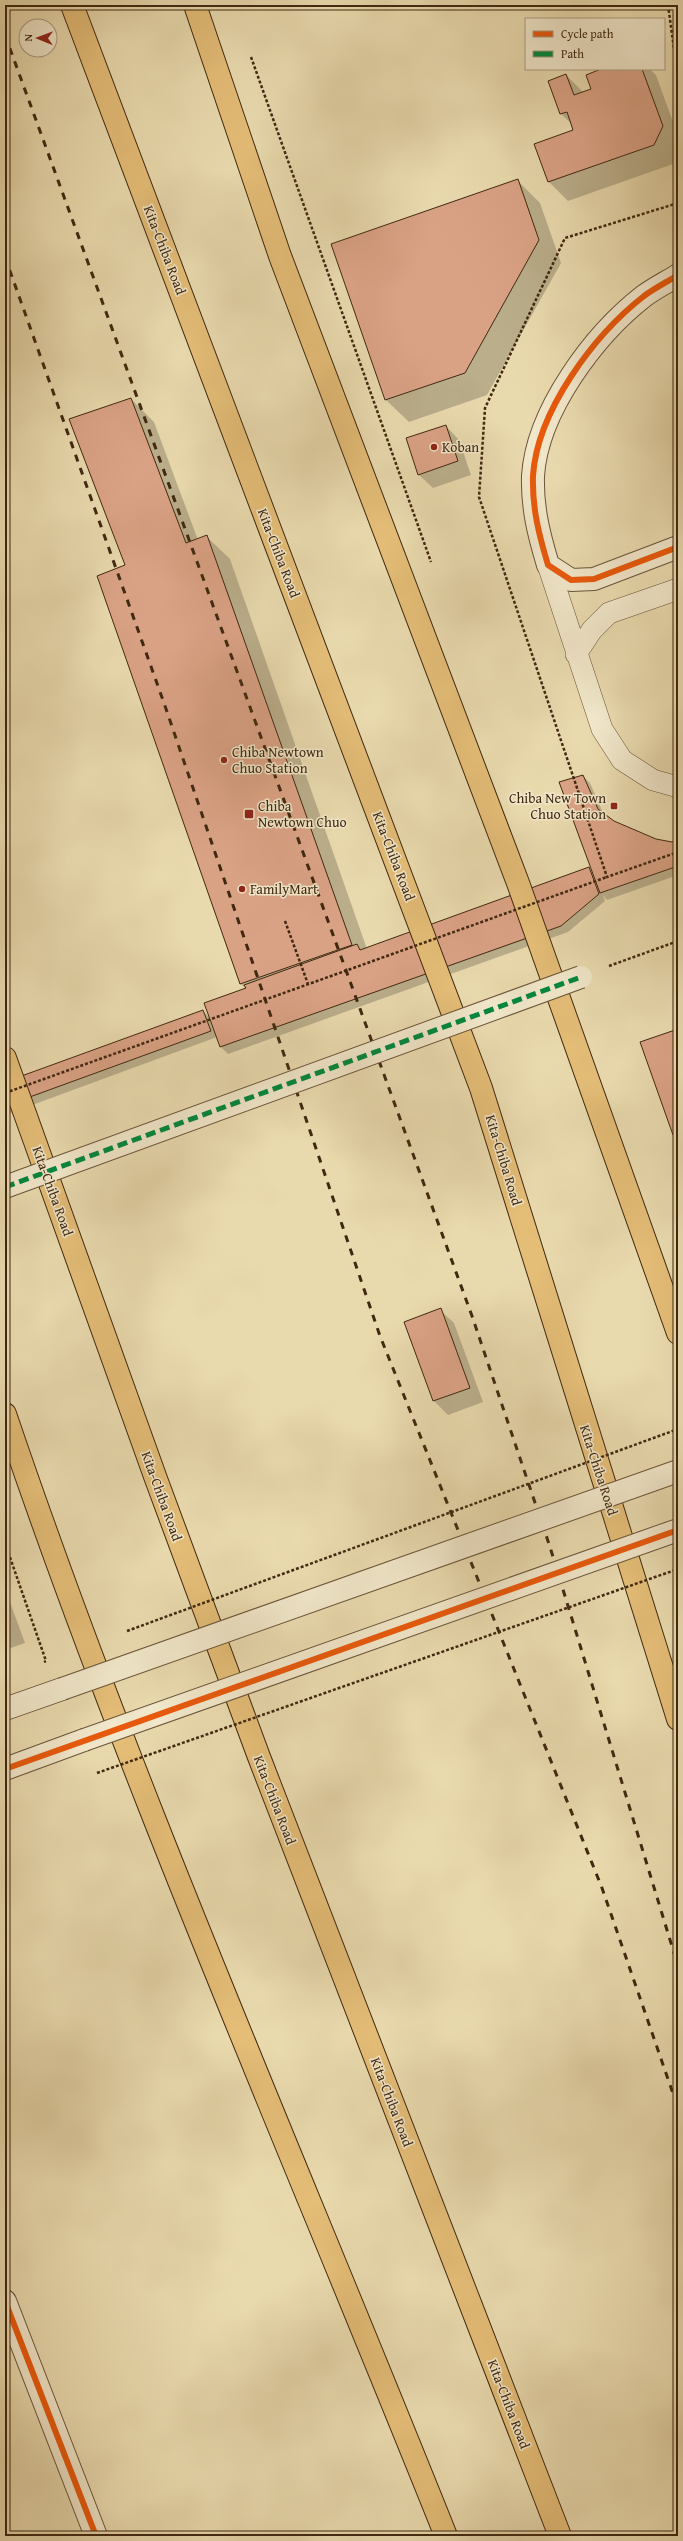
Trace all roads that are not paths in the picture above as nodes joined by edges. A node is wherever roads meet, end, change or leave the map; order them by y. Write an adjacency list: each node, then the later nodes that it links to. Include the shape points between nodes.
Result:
1 (72, 5): 17 (highway, Kita-Chiba Road, via 481,1088)
2 (195, 5): 12 (highway, via 280,256 518,883)
3 (678, 275): 5 (street, via 644,296 616,323 578,365 550,413 541,438 534,475 535,520)
4 (678, 547): 5 (street, via 594,579 571,580)
5 (548, 565): 7 (lane)
6 (678, 589): 7 (lane, via 609,613 592,630)
7 (576, 654): 8 (lane, via 602,729 622,760 653,780)
8 (678, 786)
9 (581, 977): 11 (street, bridge)
10 (5, 1058): 22 (highway, Kita-Chiba Road, via 259,1757)
11 (5, 1187)
12 (678, 1333)
13 (5, 1414): 21 (highway, via 40,1517 168,1858)
14 (678, 1471): 16 (street, bridge)
15 (678, 1530): 18 (street, bridge)
16 (5, 1708)
17 (678, 1719)
18 (5, 1769)
19 (5, 2301): 20 (street)
20 (96, 2536)
21 (446, 2536)
22 (560, 2536)

